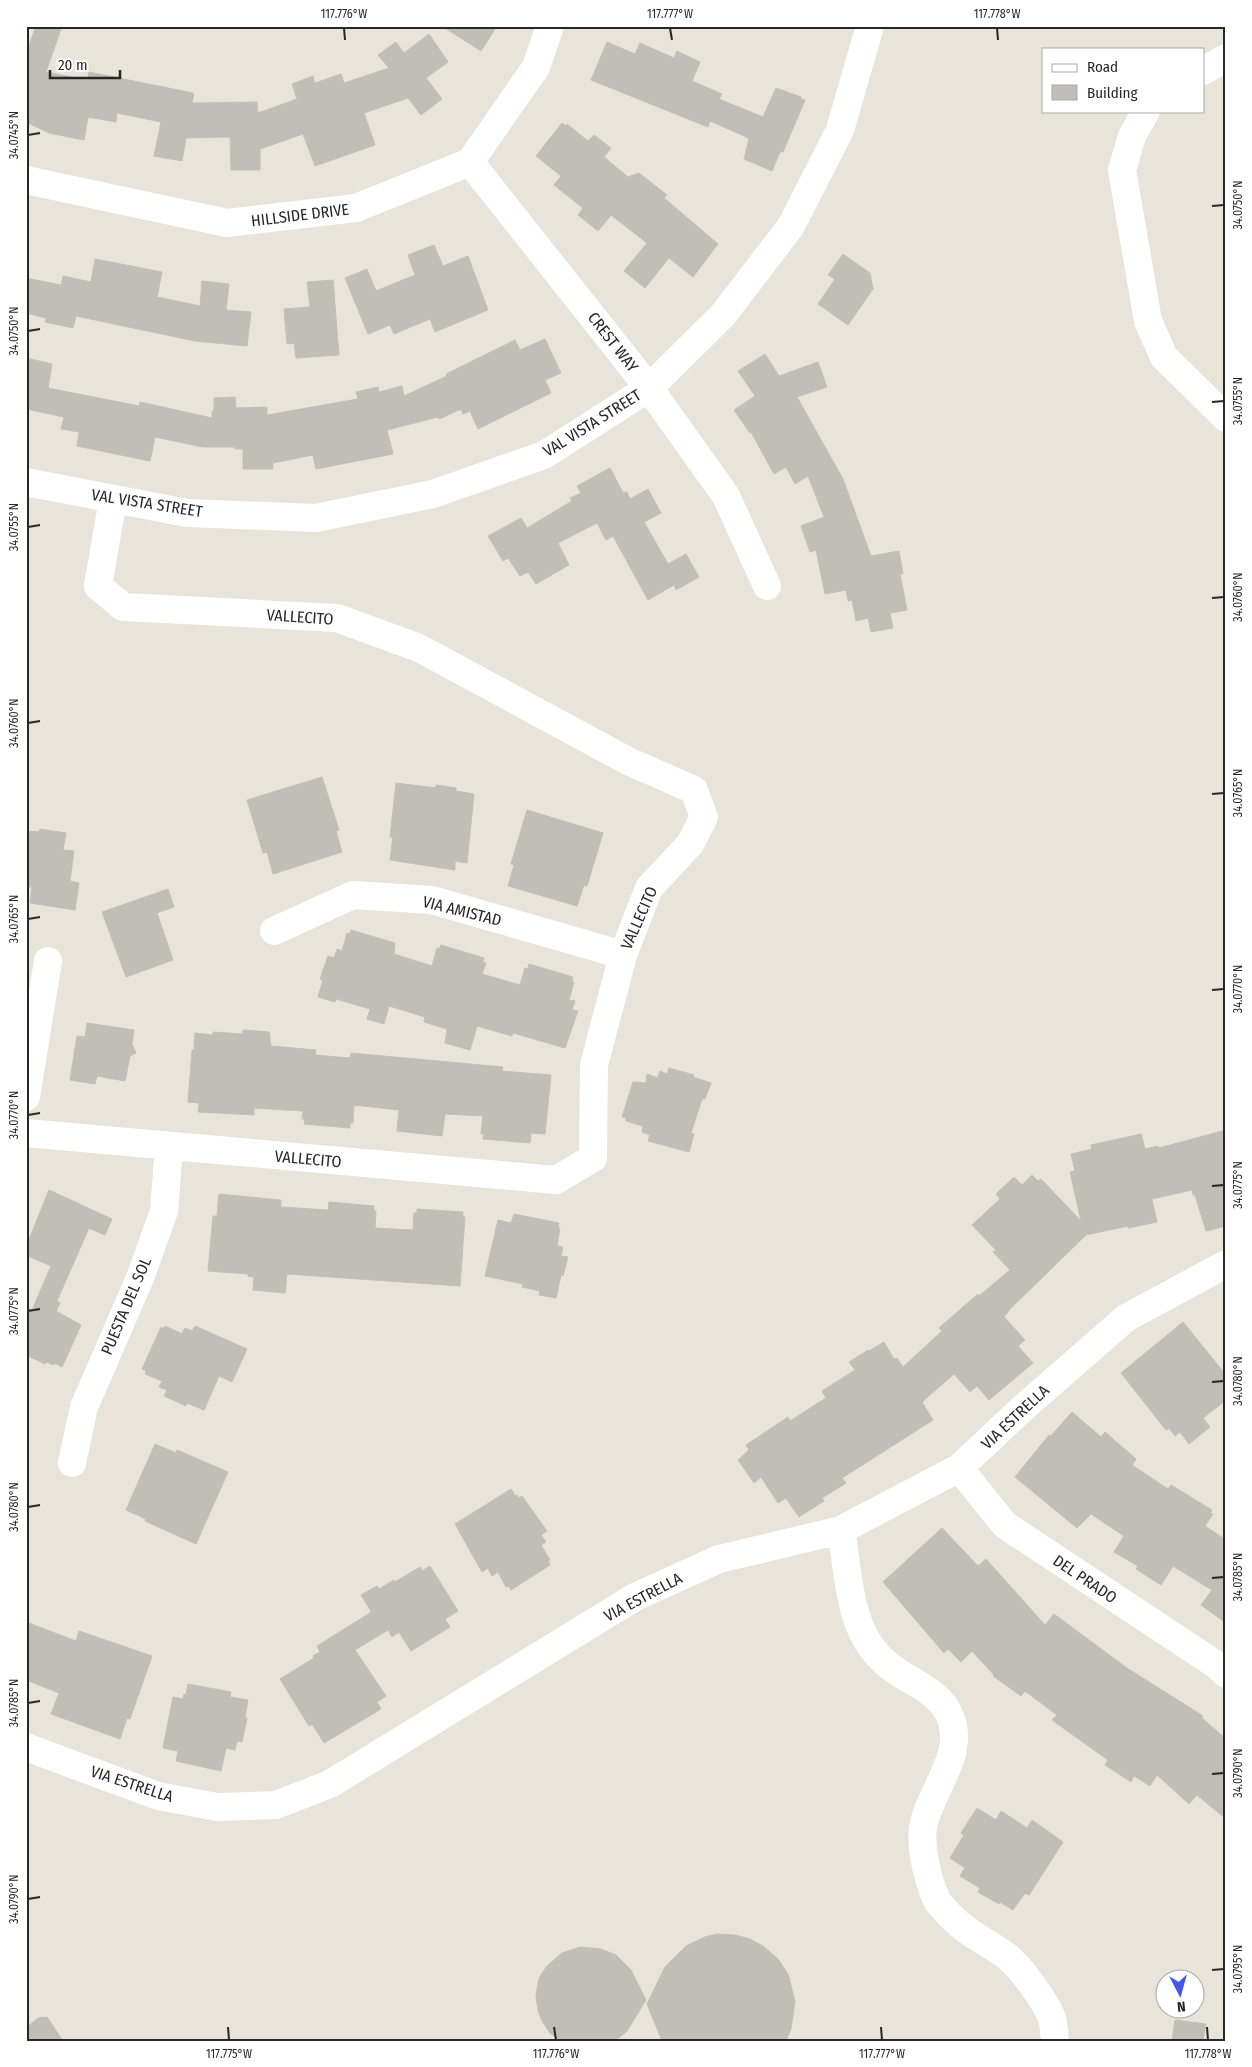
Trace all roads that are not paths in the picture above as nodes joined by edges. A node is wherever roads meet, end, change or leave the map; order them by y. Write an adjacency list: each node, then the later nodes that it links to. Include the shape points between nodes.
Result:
1 (550, 26): 6 (street, via 536,67)
2 (870, 26): 8 (street, VAL VISTA STREET, via 840,130 791,226 723,315)
3 (1226, 58): 4 (street)
4 (1204, 70)
5 (1145, 112): 9 (street, via 1132,136 1122,170 1148,321 1164,356)
6 (470, 162): 7 (street, HILLSIDE DRIVE, via 356,208 227,223); 8 (street, CREST WAY)
7 (26, 180)
8 (649, 388): 11 (street, VAL VISTA STREET, via 544,455 433,494 316,518 187,513); 12 (street, CREST WAY, via 726,496)
9 (1226, 418)
10 (26, 482): 11 (street, VAL VISTA STREET)
11 (114, 499): 14 (street, VALLECITO, via 98,586 123,607 337,618 419,648 628,761 694,790 704,816 690,844 649,888)
12 (767, 586)
13 (274, 931): 14 (street, VIA AMISTAD, via 353,895 363,895 432,900)
14 (623, 955): 18 (street, VALLECITO, via 594,1064 593,1158 556,1180)
15 (48, 961): 16 (street)
16 (26, 1097)
17 (26, 1133): 18 (street, VALLECITO)
18 (169, 1147): 20 (street, PUESTA DEL SOL, via 164,1211 140,1278 84,1407)
19 (1226, 1264): 21 (street, VIA ESTRELLA, via 1126,1318)
20 (72, 1463)
21 (959, 1468): 22 (street, VIA ESTRELLA); 23 (street, DEL PRADO, via 1005,1525)
22 (841, 1530): 24 (street, VIA ESTRELLA, via 719,1559 635,1597 330,1784 276,1805 217,1807 158,1796); 25 (street, via 856,1620 869,1646 888,1666 936,1697 949,1714 954,1738 950,1765 932,1797 923,1829 926,1865 936,1900 959,1926 1007,1956 1034,1988 1052,2019)
23 (1226, 1674)
24 (26, 1747)
25 (1055, 2041)

